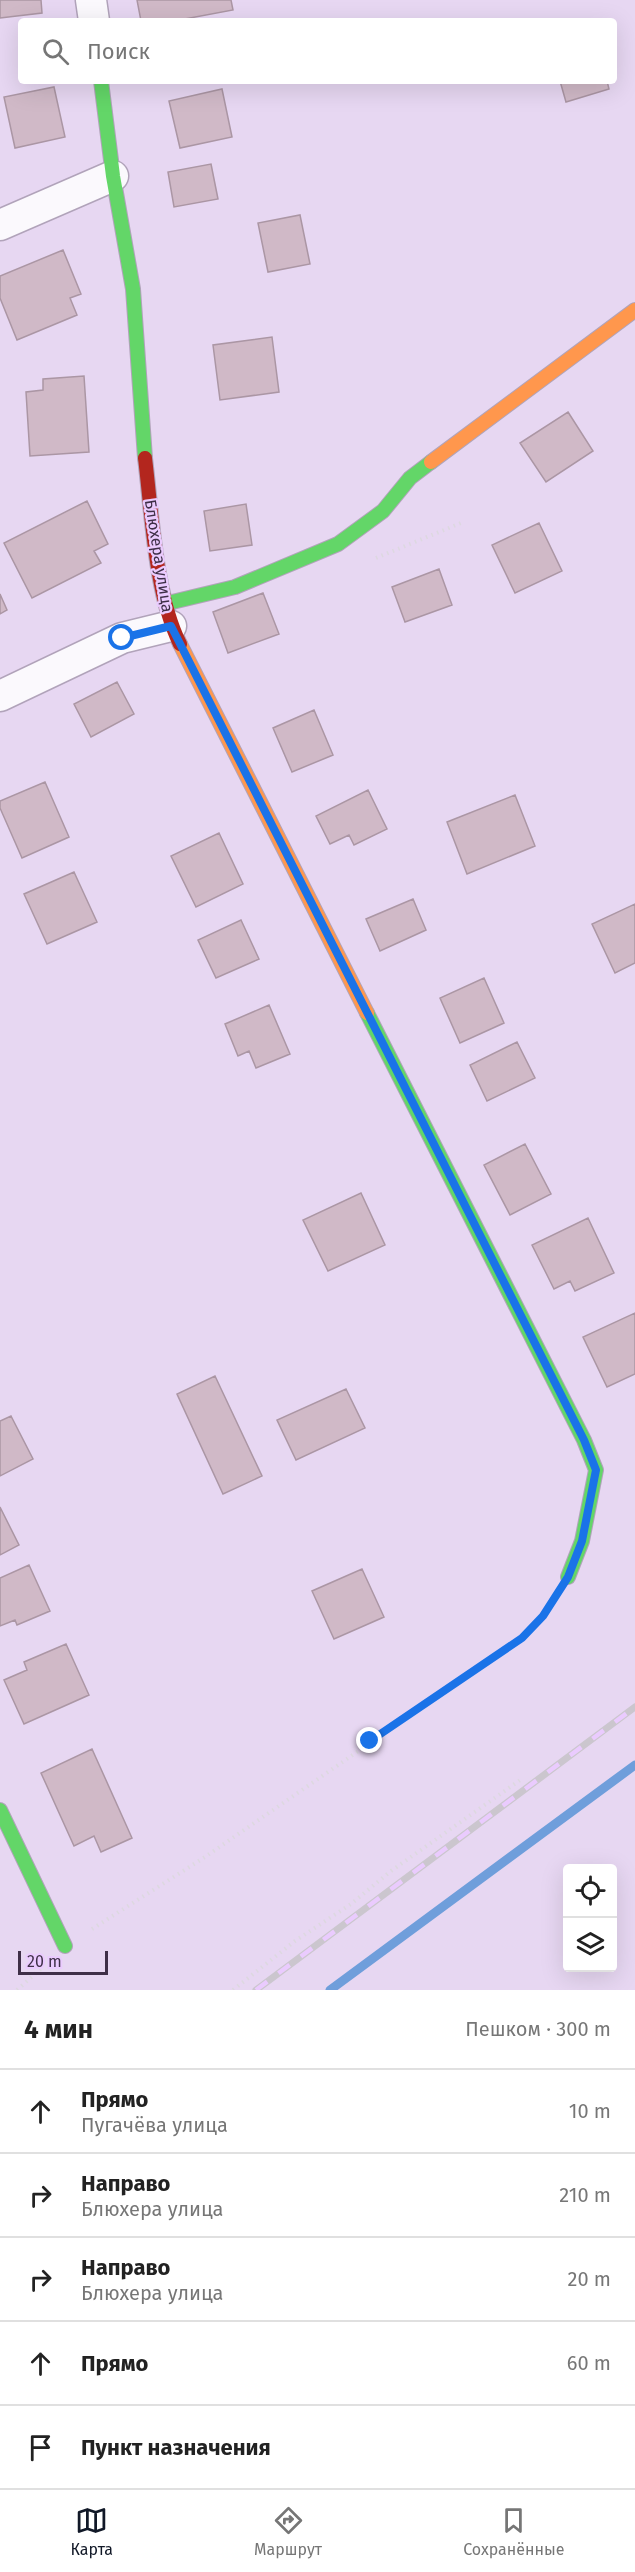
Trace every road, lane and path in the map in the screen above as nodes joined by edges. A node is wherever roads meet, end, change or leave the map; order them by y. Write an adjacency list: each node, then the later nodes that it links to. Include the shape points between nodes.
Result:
1 (91, 0): 2 (street)
2 (94, 18)
3 (101, 84): 4 (street, Блюхера улица)
4 (113, 176): 5 (street); 7 (street, Блюхера улица, via 133,289 141,426 157,557)
5 (0, 225)
6 (635, 310): 7 (street, via 411,478 383,511 338,543)
7 (169, 615): 8 (street); 9 (street, Блюхера улица, via 584,1440 596,1470 582,1541)
8 (0, 696)
9 (568, 1577): 12 (path, via 543,1616 522,1638 205,1857)
10 (523, 1778): 14 (path, via 294,1941)
11 (0, 1810): 12 (street)
12 (65, 1946): 13 (path)
13 (17, 1990)
14 (233, 1990)

